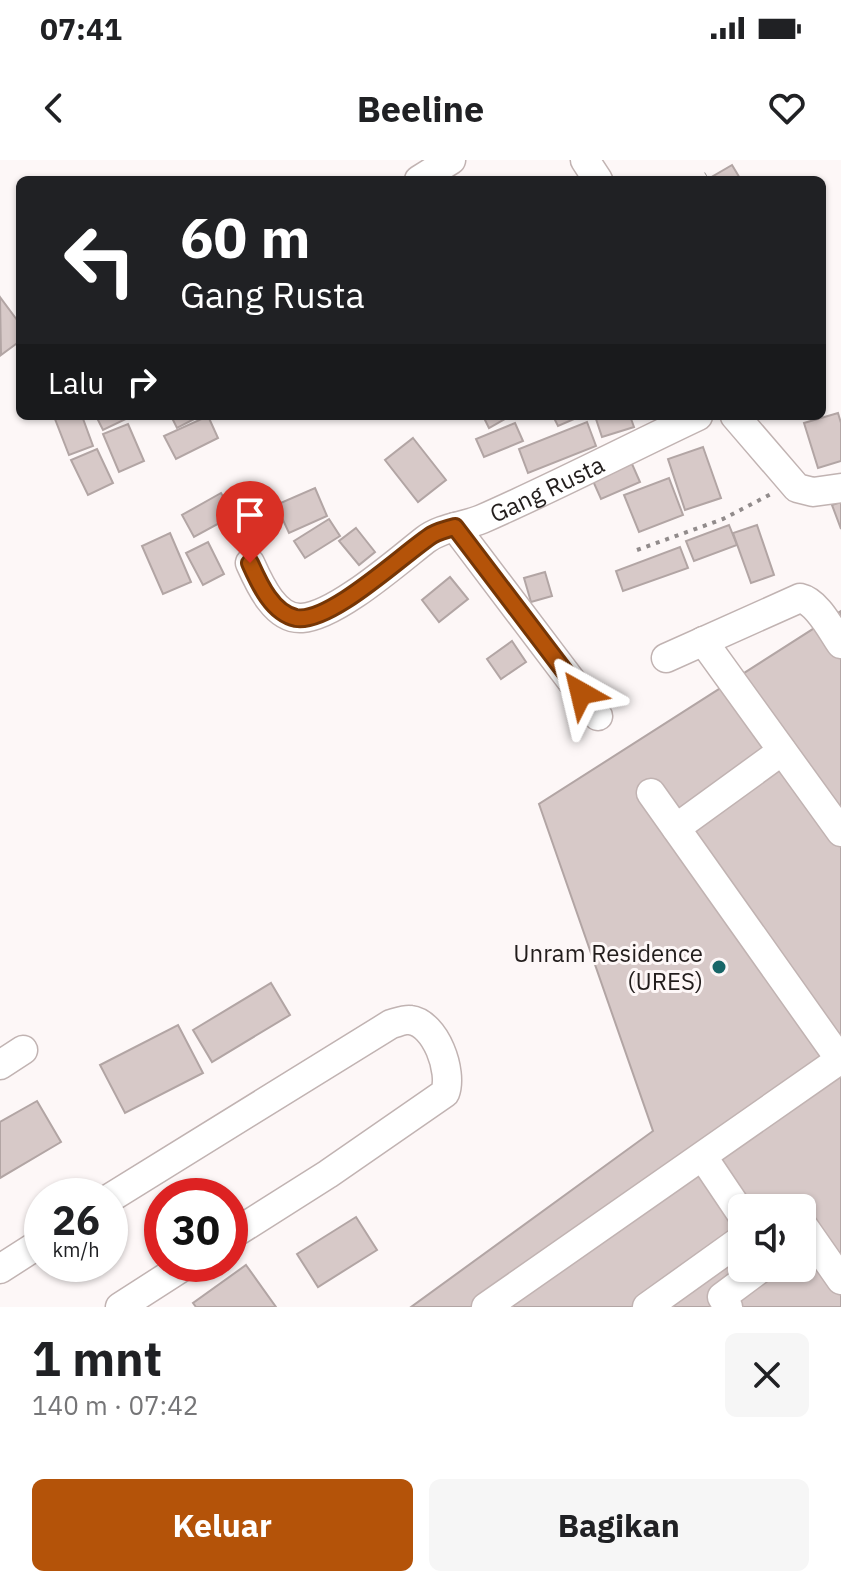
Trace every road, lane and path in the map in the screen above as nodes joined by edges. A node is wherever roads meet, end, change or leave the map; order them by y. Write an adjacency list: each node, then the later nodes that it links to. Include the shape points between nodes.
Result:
1 (451, 160): 3 (street)
2 (706, 174): 4 (path)
3 (425, 176)
4 (703, 176)
5 (690, 420): 9 (street, Gang Rusta)
6 (738, 420): 7 (street)
7 (790, 482): 8 (street, via 806,492); 10 (path, via 746,509)
8 (841, 488)
9 (455, 527): 11 (street, Gang Rusta, via 435,534 369,585 307,617 295,618 275,605); 15 (street)
10 (637, 550)
11 (250, 563)
12 (703, 641): 13 (street, via 800,598 814,606); 14 (street); 16 (street)
13 (841, 644)
14 (666, 658)
15 (598, 716)
16 (782, 751): 18 (street); 19 (street)
17 (651, 793): 18 (street)
18 (676, 828): 20 (street)
19 (841, 832)
20 (841, 1060): 21 (street)
21 (703, 1157): 23 (street); 36 (street)
22 (128, 1187): 24 (street, via 391,1024 410,1020 422,1025 447,1064 445,1093)
23 (728, 1194)
24 (248, 1225)
25 (816, 1248): 30 (street)
26 (728, 1249): 29 (street)
27 (24, 1254): 28 (street)
28 (0, 1269)
29 (701, 1269): 33 (street); 34 (street)
30 (841, 1280)
31 (159, 1282): 35 (street)
32 (746, 1282): 33 (street)
33 (725, 1302)
34 (656, 1304)
35 (120, 1307)
36 (486, 1307)

